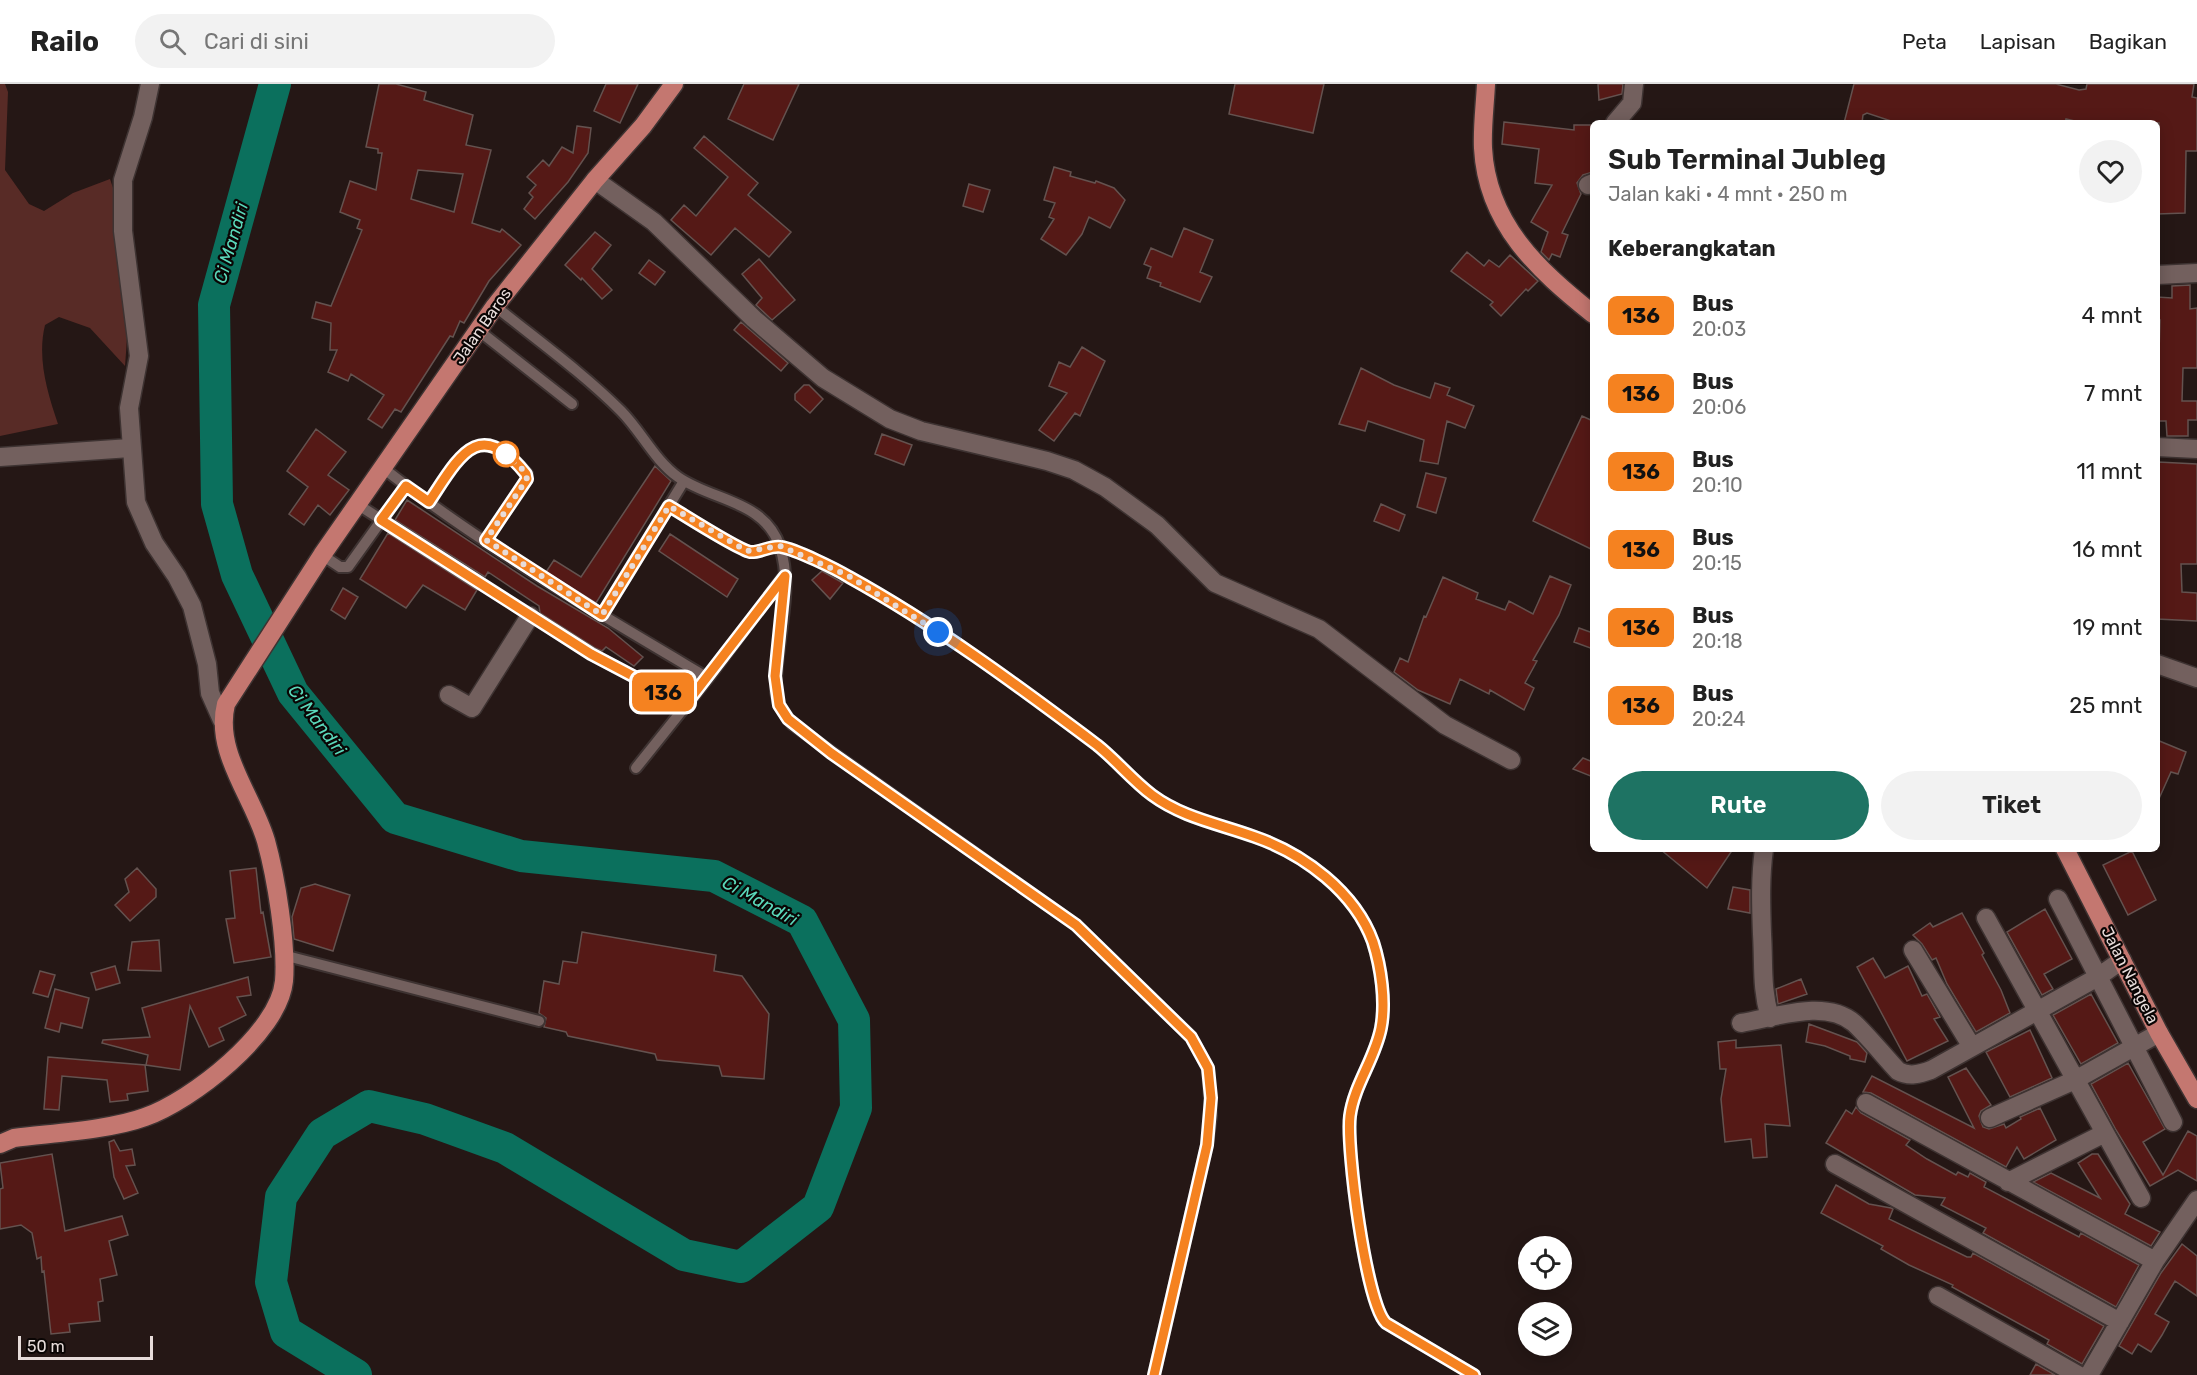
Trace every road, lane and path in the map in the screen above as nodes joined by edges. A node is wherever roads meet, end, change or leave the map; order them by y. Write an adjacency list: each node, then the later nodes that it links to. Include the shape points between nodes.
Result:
1 (150, 84): 14 (street, via 123,180 123,231 139,356 129,408)
2 (674, 84): 6 (main road, Jalan Baros)
3 (1486, 84): 10 (main road, via 1483,148 1488,179 1501,213 1530,259)
4 (1634, 84): 5 (street, via 1632,103)
5 (1618, 120)
6 (595, 180): 9 (main road, Jalan Baros); 36 (street, via 654,222 754,319 823,378 890,419 921,431 1047,461 1105,487 1157,525 1215,582 1319,629 1445,725)
7 (2197, 273): 8 (street)
8 (2160, 275)
9 (495, 306): 11 (main road, Jalan Baros); 18 (lane, via 620,410 665,465)
10 (1590, 312)
11 (478, 330): 12 (lane); 17 (main road, Jalan Baros)
12 (572, 404)
13 (2160, 447): 15 (street)
14 (130, 448): 16 (street); 35 (street, via 136,502 154,543 192,606 210,693)
15 (2197, 450)
16 (0, 457)
17 (383, 468): 19 (lane); 21 (main road, Jalan Baros)
18 (684, 481): 22 (lane); 25 (lane, via 754,512)
19 (406, 486): 20 (lane); 23 (lane)
20 (429, 502): 24 (lane); 24 (lane, via 451,470 477,445 490,444 508,455 527,479)
21 (357, 504): 23 (lane); 26 (main road, Jalan Baros)
22 (669, 506): 25 (lane, via 747,551); 28 (lane)
23 (381, 520): 26 (lane, via 348,567 343,568); 29 (lane)
24 (486, 540): 28 (lane)
25 (780, 546): 27 (lane); 68 (lane, via 847,575 975,655 1099,746 1152,795 1204,822 1278,846 1319,871 1341,892 1373,943 1382,999 1381,1029 1350,1118 1364,1251 1377,1310 1386,1323)
26 (322, 555): 35 (main road, Jalan Baros, via 232,694)
27 (785, 576): 31 (lane); 67 (lane, via 775,676 779,705 788,719 1076,925 1191,1037 1202,1053 1211,1098 1207,1145)
28 (602, 615): 31 (lane)
29 (530, 616): 33 (street, via 472,708); 34 (lane, via 591,654)
30 (2160, 665): 32 (street)
31 (708, 678): 34 (lane)
32 (2197, 678)
33 (449, 695)
34 (686, 704): 37 (lane)
35 (222, 720): 43 (main road, via 227,748 266,840)
36 (1510, 760)
37 (636, 768)
38 (1764, 852): 47 (street, via 1761,972)
39 (2067, 852): 44 (main road, Jalan Nangela)
40 (2058, 899): 45 (street)
41 (1986, 918): 46 (street)
42 (1913, 950): 52 (street)
43 (283, 955): 48 (lane); 59 (main road, via 284,982 269,1017 226,1064 175,1103 144,1118 14,1138)
44 (2122, 960): 45 (street); 50 (main road, Jalan Nangela)
45 (2098, 977): 46 (street); 51 (street)
46 (2037, 1011): 52 (street); 53 (street)
47 (1770, 1018): 49 (street); 52 (street, via 1813,1011 1844,1017 1903,1074 1931,1070)
48 (539, 1021)
49 (1741, 1023)
50 (2159, 1032): 51 (street); 54 (main road, Jalan Nangela)
51 (2134, 1046): 53 (street); 57 (street)
52 (1972, 1047)
53 (2075, 1080): 56 (street); 58 (street)
54 (2197, 1100)
55 (1866, 1104): 61 (street)
56 (1990, 1118)
57 (2173, 1122)
58 (2105, 1133): 61 (street); 62 (street)
59 (0, 1144)
60 (1835, 1164): 66 (street)
61 (2008, 1182): 64 (street)
62 (2141, 1198)
63 (2197, 1200): 64 (street)
64 (2155, 1261): 66 (street)
65 (1938, 1296): 69 (street)
66 (2121, 1322): 70 (street)
67 (1154, 1375)
68 (1474, 1375)
69 (2078, 1375)
70 (2089, 1375)

